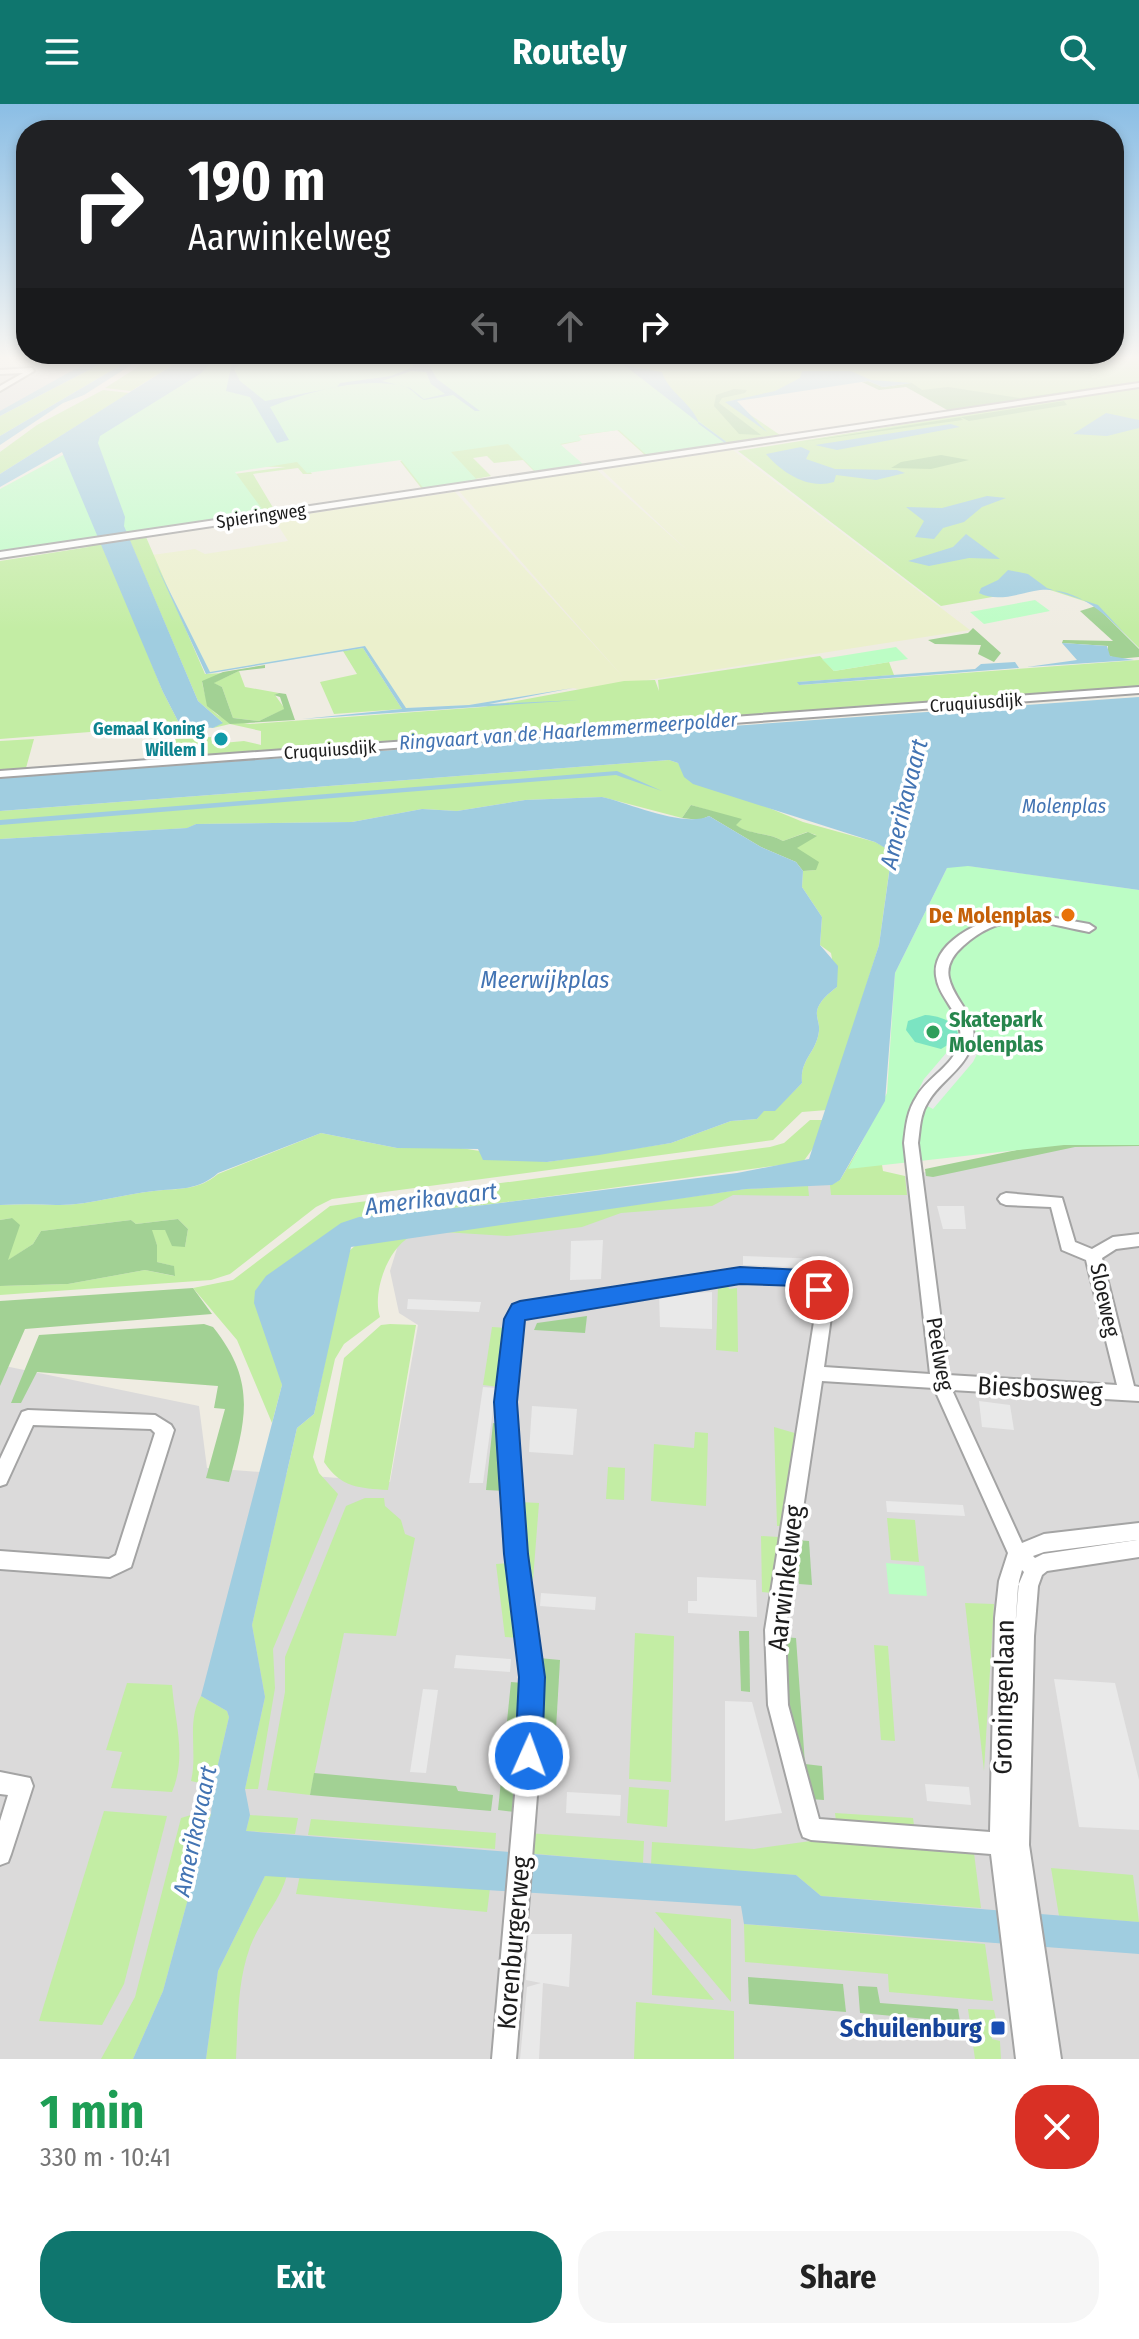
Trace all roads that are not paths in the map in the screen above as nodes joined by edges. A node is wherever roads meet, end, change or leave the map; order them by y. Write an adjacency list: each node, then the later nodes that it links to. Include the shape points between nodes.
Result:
1 (709, 449): 2 (street, Spieringweg)
2 (0, 555)
3 (1139, 690): 4 (street, Cruquiusdijk)
4 (0, 774)
5 (1089, 928): 10 (street, Peelweg, via 999,916 951,949 943,966 942,978 969,1030 963,1054 920,1103 911,1143)
6 (1006, 1199): 8 (street, via 1057,1202 1068,1246)
7 (1139, 1240): 8 (street, Sloeweg, via 1113,1243)
8 (1093, 1256): 11 (street, Sloeweg)
9 (815, 1374): 10 (street); 19 (street, Aarwinkelweg, via 825,1303 819,1290 803,1278 737,1276 520,1310 505,1402 532,1677); 20 (street, Aarwinkelweg, via 775,1630 778,1705 811,1829)
10 (940, 1383): 11 (street, Biesbosweg); 15 (street, Peelweg)
11 (1133, 1393)
12 (0, 1478): 16 (street, via 28,1417 155,1422 165,1430 124,1561 110,1568)
13 (1139, 1531): 15 (street, via 1044,1543)
14 (1139, 1548): 17 (street, via 1043,1563)
15 (1017, 1553): 17 (street, Peelweg); 20 (street, Groningenlaan, via 1005,1618)
16 (0, 1560)
17 (1034, 1569): 20 (street, Groningenlaan, via 1028,1586)
18 (0, 1783): 21 (street, via 22,1786)
19 (522, 1838): 23 (street, Korenburgerweg)
20 (1010, 1844): 22 (street, Groningenlaan)
21 (0, 1854)
22 (1023, 1953): 24 (street, Groningenlaan); 25 (street, Groningenlaan)
23 (504, 2059)
24 (1028, 2059)
25 (1049, 2059)

